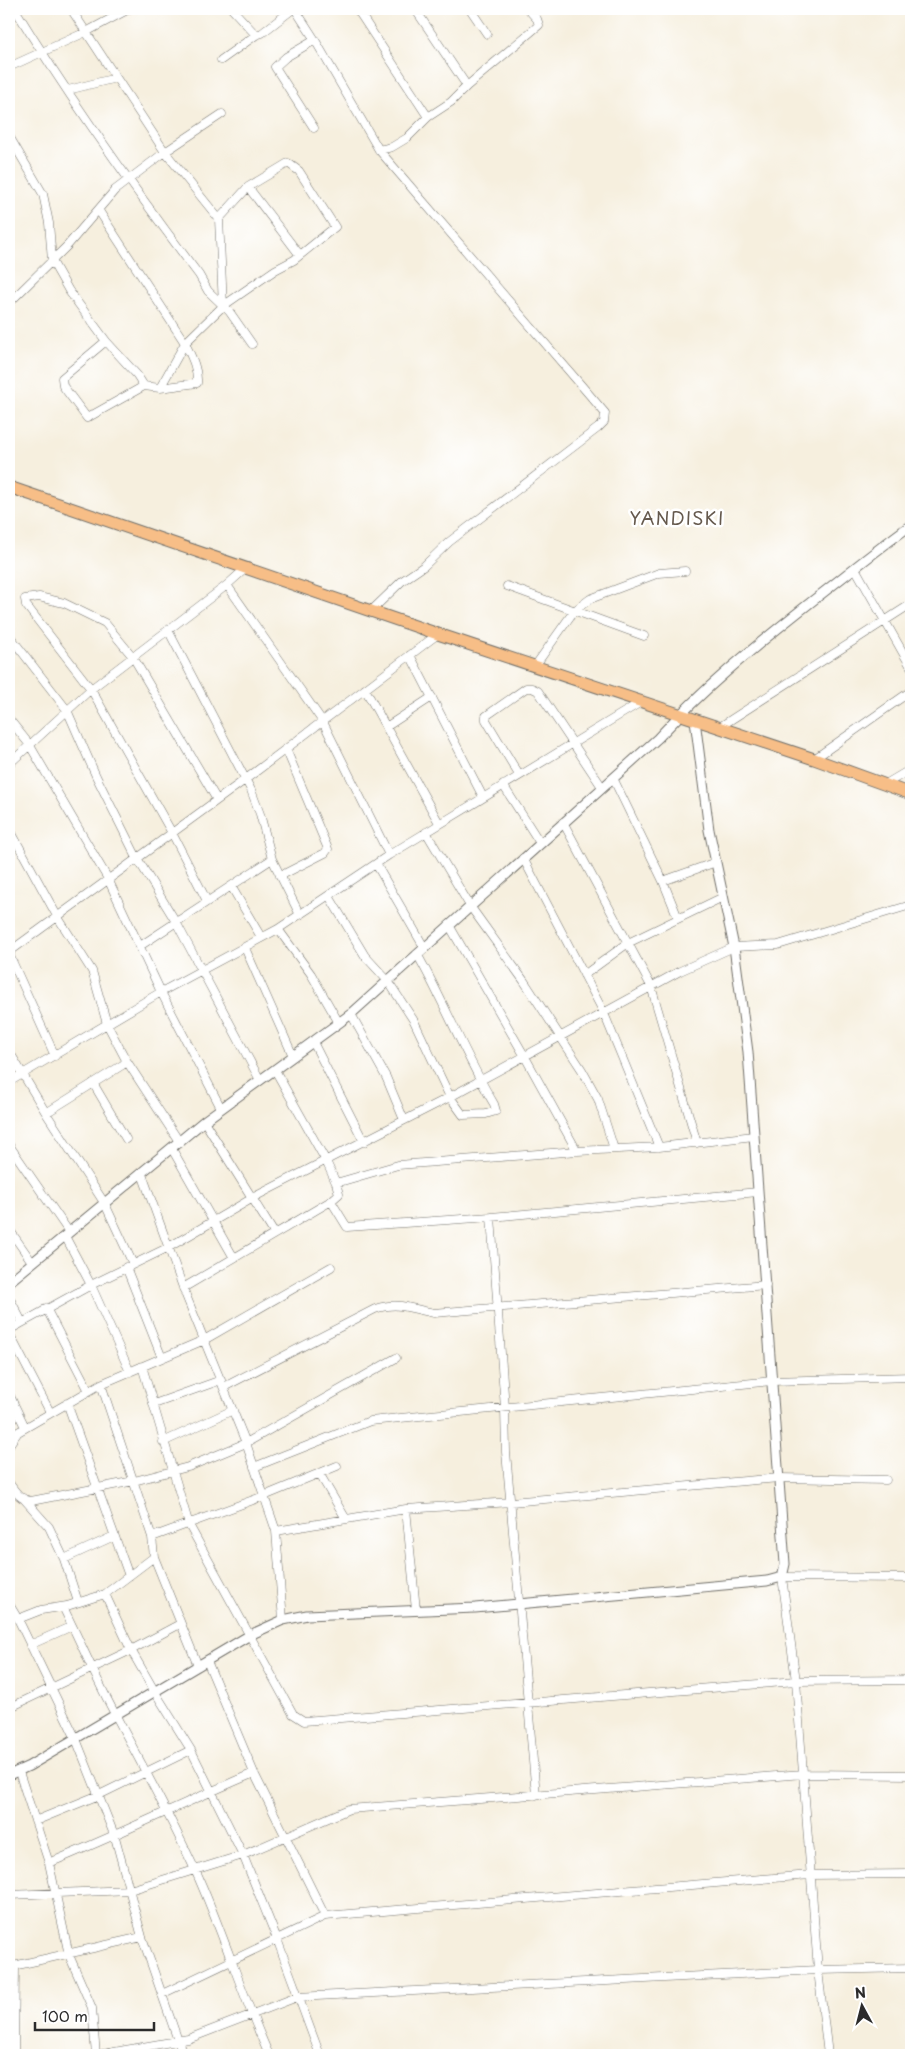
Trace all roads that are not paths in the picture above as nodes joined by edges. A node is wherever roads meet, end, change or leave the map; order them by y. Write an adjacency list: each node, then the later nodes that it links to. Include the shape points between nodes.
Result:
1 (15, 9): 16 (street)
2 (71, 9): 12 (street)
3 (110, 9): 11 (street)
4 (129, 9): 11 (street)
5 (232, 9): 14 (street)
6 (294, 9): 14 (street); 15 (street)
7 (357, 9): 23 (street)
8 (415, 9): 20 (street)
9 (470, 9): 13 (street)
10 (528, 9): 20 (street, via 539,25)
11 (112, 18): 12 (street)
12 (86, 32): 16 (street); 19 (street)
13 (487, 34)
14 (256, 35): 17 (street)
15 (315, 40): 24 (street, via 286,57 275,68); 26 (street)
16 (42, 52): 18 (street); 21 (street)
17 (221, 60)
18 (9, 67)
19 (116, 78): 21 (street); 27 (street)
20 (467, 86): 23 (street, via 451,102)
21 (68, 90): 28 (street)
22 (222, 114): 27 (street)
23 (428, 117): 26 (street, via 407,138)
24 (314, 128)
25 (9, 136): 33 (street, via 43,194 50,222)
26 (379, 150): 49 (street, via 605,417 598,428 449,542)
27 (165, 152): 28 (street); 31 (street)
28 (128, 180): 30 (street); 35 (street)
29 (248, 187): 31 (street); 32 (street); 32 (street, via 288,164 299,171 335,227)
30 (99, 210): 33 (street); 37 (street)
31 (219, 219): 35 (street)
32 (299, 254): 35 (street)
33 (52, 261): 34 (street); 36 (street, via 69,291)
34 (9, 303)
35 (223, 306): 37 (street); 38 (street)
36 (106, 341): 39 (street); 39 (street, via 62,378 64,386 87,418)
37 (185, 343): 40 (street); 40 (street, via 198,374 197,382)
38 (252, 344)
39 (144, 386): 40 (street)
40 (160, 388)
41 (9, 487): 43 (main road)
42 (911, 525): 44 (street)
43 (246, 568): 46 (street); 49 (main road)
44 (855, 568): 51 (street); 66 (street, via 773,632)
45 (685, 571): 50 (street, via 659,573 590,599)
46 (227, 585): 52 (street); 69 (street)
47 (507, 586): 50 (street)
48 (911, 604): 51 (street)
49 (370, 611): 53 (main road)
50 (574, 611): 55 (street); 58 (street)
51 (884, 620): 59 (street); 71 (street)
52 (168, 630): 57 (street); 80 (street)
53 (438, 634): 56 (street); 58 (main road)
54 (9, 635): 65 (street)
55 (644, 636)
56 (410, 655): 61 (street); 63 (street)
57 (133, 657): 60 (street); 60 (street, via 105,623 64,604 39,597 25,599 26,605); 86 (street)
58 (536, 666): 64 (main road)
59 (911, 668)
60 (91, 689): 65 (street); 91 (street)
61 (365, 689): 69 (street); 70 (street)
62 (911, 691): 75 (street)
63 (432, 697): 70 (street); 85 (street)
64 (641, 702): 66 (main road); 72 (street)
65 (67, 710): 73 (street); 94 (street)
66 (679, 715): 68 (main road); 79 (street)
67 (9, 719): 73 (street)
68 (695, 720): 71 (main road); 97 (street)
69 (323, 722): 74 (street); 93 (street)
70 (386, 727): 88 (street)
71 (718, 728): 75 (main road)
72 (572, 743): 78 (street); 78 (street, via 538,691 526,688 486,716); 83 (street)
73 (30, 744): 76 (street); 100 (street)
74 (286, 749): 80 (street); 99 (street, via 328,849)
75 (814, 759): 82 (main road)
76 (9, 764)
77 (911, 769): 82 (street)
78 (519, 775): 81 (street)
79 (613, 778): 83 (street); 101 (street)
80 (246, 779): 86 (street); 96 (street, via 260,814)
81 (503, 784): 85 (street); 92 (street)
82 (884, 785): 84 (main road)
83 (602, 788): 87 (street)
84 (911, 794)
85 (483, 797): 88 (street)
86 (217, 800): 91 (street)
87 (563, 822): 92 (street); 115 (street)
88 (439, 823): 90 (street)
89 (9, 828): 109 (street)
90 (426, 832): 93 (street); 107 (street)
91 (172, 833): 94 (street); 105 (street)
92 (540, 843): 95 (street)
93 (389, 855): 98 (street)
94 (137, 858): 100 (street); 111 (street)
95 (523, 858): 107 (street); 123 (street)
96 (272, 860): 99 (street); 102 (street)
97 (716, 862): 101 (street); 104 (street)
98 (376, 864): 103 (street); 117 (street)
99 (280, 876): 108 (street)
100 (108, 879): 109 (street); 116 (street)
101 (663, 881): 110 (street)
102 (231, 886): 105 (street); 114 (street)
103 (329, 896): 108 (street); 124 (street, via 365,956)
104 (723, 897): 110 (street); 118 (street)
105 (207, 901): 111 (street)
106 (911, 905): 118 (street, via 778,945)
107 (470, 906): 112 (street); 131 (street)
108 (300, 915): 113 (street)
109 (57, 916): 120 (street); 130 (street, via 92,970)
110 (678, 918): 115 (street)
111 (176, 922): 116 (street); 122 (street)
112 (449, 925): 117 (street); 134 (street)
113 (278, 929): 114 (street); 129 (street, via 311,974)
114 (261, 937): 119 (street)
115 (628, 943): 123 (street); 125 (street)
116 (140, 946): 126 (street)
117 (424, 947): 121 (street)
118 (734, 947): 125 (street); 149 (street, via 748,1052)
119 (245, 948): 122 (street); 136 (street)
120 (9, 953): 135 (street)
121 (417, 954): 124 (street); 140 (street)
122 (203, 971): 126 (street); 141 (street)
123 (584, 975): 127 (street)
124 (388, 981): 128 (street); 144 (street, via 414,1021)
125 (651, 986): 127 (street); 152 (street)
126 (161, 992): 130 (street); 145 (street)
127 (603, 1011): 131 (street); 155 (street)
128 (351, 1014): 129 (street); 147 (street, via 386,1077)
129 (339, 1023): 132 (street)
130 (107, 1024): 135 (street); 137 (street)
131 (559, 1036): 134 (street); 156 (street, via 598,1099)
132 (313, 1042): 136 (street); 151 (street)
133 (9, 1051): 139 (street)
134 (524, 1055): 140 (street); 157 (street)
135 (55, 1056): 139 (street)
136 (293, 1056): 138 (street)
137 (126, 1060): 143 (street); 154 (street)
138 (275, 1070): 141 (street); 158 (street)
139 (22, 1074): 142 (street); 146 (street)
140 (479, 1079): 144 (street); 144 (street, via 496,1111 463,1115)
141 (260, 1080): 145 (street)
142 (9, 1082)
143 (93, 1083): 146 (street); 150 (street)
144 (450, 1096): 147 (street)
145 (221, 1108): 148 (street)
146 (46, 1113): 164 (street)
147 (404, 1120): 151 (street)
148 (204, 1121): 154 (street); 162 (street)
149 (754, 1136): 152 (street); 161 (street)
150 (126, 1139)
151 (364, 1142): 158 (street)
152 (697, 1142): 155 (street)
153 (9, 1145): 169 (street)
154 (176, 1146): 159 (street); 166 (street)
155 (659, 1147): 156 (street)
156 (614, 1149): 157 (street)
157 (578, 1151): 160 (street, via 398,1165)
158 (326, 1161): 160 (street); 162 (street)
159 (142, 1174): 164 (street); 170 (street)
160 (336, 1183): 163 (street, via 339,1194)
161 (758, 1192): 165 (street); 177 (street)
162 (252, 1199): 166 (street); 168 (street)
163 (332, 1200): 165 (street, via 347,1227); 168 (street)
164 (106, 1204): 169 (street); 173 (street)
165 (491, 1217): 181 (street)
166 (212, 1222): 170 (street); 171 (street)
167 (9, 1229): 172 (street)
168 (274, 1233): 171 (street)
169 (67, 1234): 172 (street); 176 (street)
170 (168, 1248): 173 (street); 178 (street)
171 (234, 1258): 178 (street)
172 (32, 1262): 175 (street)
173 (130, 1265): 176 (street); 185 (street)
174 (332, 1267): 184 (street)
175 (9, 1282)
176 (91, 1285): 180 (street); 188 (street)
177 (766, 1285): 181 (street); 190 (street)
178 (183, 1288): 184 (street)
179 (9, 1297): 182 (street)
180 (46, 1308): 182 (street); 193 (street)
181 (498, 1308): 191 (street, via 434,1314 390,1304); 197 (street)
182 (22, 1322): 183 (street)
183 (9, 1331): 199 (street)
184 (204, 1340): 185 (street); 191 (street)
185 (162, 1358): 187 (street)
186 (396, 1358): 202 (street)
187 (142, 1366): 188 (street); 196 (street)
188 (130, 1372): 192 (street)
189 (911, 1377): 190 (street)
190 (772, 1381): 197 (street); 208 (street)
191 (222, 1383): 196 (street); 198 (street)
192 (101, 1384): 193 (street); 210 (street)
193 (89, 1391): 195 (street)
194 (9, 1394): 200 (street)
195 (67, 1404): 199 (street); 212 (street)
196 (154, 1404): 201 (street)
197 (505, 1408): 205 (street, via 370,1421); 215 (street)
198 (233, 1410): 201 (street); 202 (street)
199 (50, 1412): 200 (street)
200 (25, 1427): 203 (street)
201 (163, 1442): 206 (street)
202 (246, 1443): 205 (street); 206 (street)
203 (9, 1445)
204 (337, 1466): 207 (street)
205 (254, 1467): 213 (street)
206 (172, 1472): 210 (street); 218 (street)
207 (319, 1473): 213 (street); 217 (street)
208 (780, 1478): 209 (street); 215 (street); 225 (street, via 785,1564)
209 (886, 1480)
210 (134, 1481): 212 (street); 221 (street)
211 (9, 1483): 214 (street)
212 (96, 1488): 214 (street); 220 (street)
213 (264, 1496): 218 (street); 219 (street)
214 (24, 1500): 223 (street, via 49,1527)
215 (511, 1502): 216 (street); 230 (street)
216 (406, 1509): 217 (street); 232 (street)
217 (346, 1519): 219 (street)
218 (189, 1525): 221 (street); 237 (street)
219 (276, 1531): 234 (street)
220 (114, 1536): 223 (street); 224 (street)
221 (152, 1537): 222 (street)
222 (154, 1557): 224 (street); 235 (street)
223 (64, 1559): 228 (street)
224 (129, 1576): 227 (street)
225 (782, 1577): 226 (street); 230 (street); 244 (street)
226 (911, 1578)
227 (105, 1594): 228 (street); 239 (street)
228 (78, 1602): 231 (street)
229 (9, 1604): 233 (street)
230 (521, 1604): 232 (street); 247 (street)
231 (63, 1607): 233 (street, via 41,1610); 236 (street)
232 (416, 1610): 234 (street, via 307,1615)
233 (18, 1619): 238 (street)
234 (284, 1620): 237 (street)
235 (180, 1624): 239 (street); 241 (street)
236 (72, 1626): 238 (street); 242 (street)
237 (250, 1635): 240 (street); 247 (street, via 293,1714 304,1721)
238 (30, 1645): 245 (street)
239 (131, 1650): 242 (street); 246 (street)
240 (207, 1661): 241 (street); 254 (street)
241 (198, 1666): 246 (street)
242 (93, 1668): 245 (street); 249 (street)
243 (911, 1680): 244 (street)
244 (796, 1681): 247 (street); 255 (street)
245 (51, 1688): 248 (street); 250 (street)
246 (155, 1692): 249 (street); 251 (street)
247 (528, 1703): 260 (street)
248 (13, 1706)
249 (116, 1715): 250 (street); 252 (street)
250 (76, 1739): 253 (street); 259 (street)
251 (191, 1750): 252 (street); 258 (street)
252 (147, 1771): 259 (street); 261 (street)
253 (19, 1772): 256 (street); 262 (street)
254 (254, 1773): 258 (street); 263 (street)
255 (804, 1774): 257 (street); 260 (street); 269 (street)
256 (9, 1775)
257 (911, 1776)
258 (210, 1792): 261 (street); 265 (street)
259 (98, 1795): 262 (street); 264 (street)
260 (536, 1795): 263 (street, via 349,1810)
261 (167, 1810): 264 (street); 267 (street)
262 (35, 1821): 266 (street)
263 (286, 1836): 265 (street); 273 (street)
264 (115, 1837): 266 (street); 270 (street)
265 (243, 1855): 267 (street); 275 (street)
266 (49, 1863): 271 (street)
267 (195, 1871): 270 (street); 277 (street)
268 (911, 1874): 269 (street)
269 (810, 1875): 273 (street); 280 (street)
270 (130, 1890): 271 (street); 274 (street)
271 (55, 1893): 272 (street); 276 (street)
272 (9, 1895)
273 (325, 1916): 275 (street)
274 (142, 1937): 276 (street); 281 (street)
275 (277, 1939): 277 (street); 282 (street)
276 (69, 1954): 278 (street); 286 (street, via 92,2008)
277 (232, 1961): 281 (street); 283 (street)
278 (12, 1967): 285 (street)
279 (911, 1968): 280 (street)
280 (818, 1970): 282 (street); 290 (street)
281 (162, 1994): 284 (street)
282 (297, 1997): 283 (street); 289 (street)
283 (251, 2015): 284 (street); 288 (street)
284 (177, 2041): 286 (street); 287 (street)
285 (14, 2055)
286 (97, 2055)
287 (183, 2055)
288 (269, 2055)
289 (320, 2055)
290 (828, 2055)

